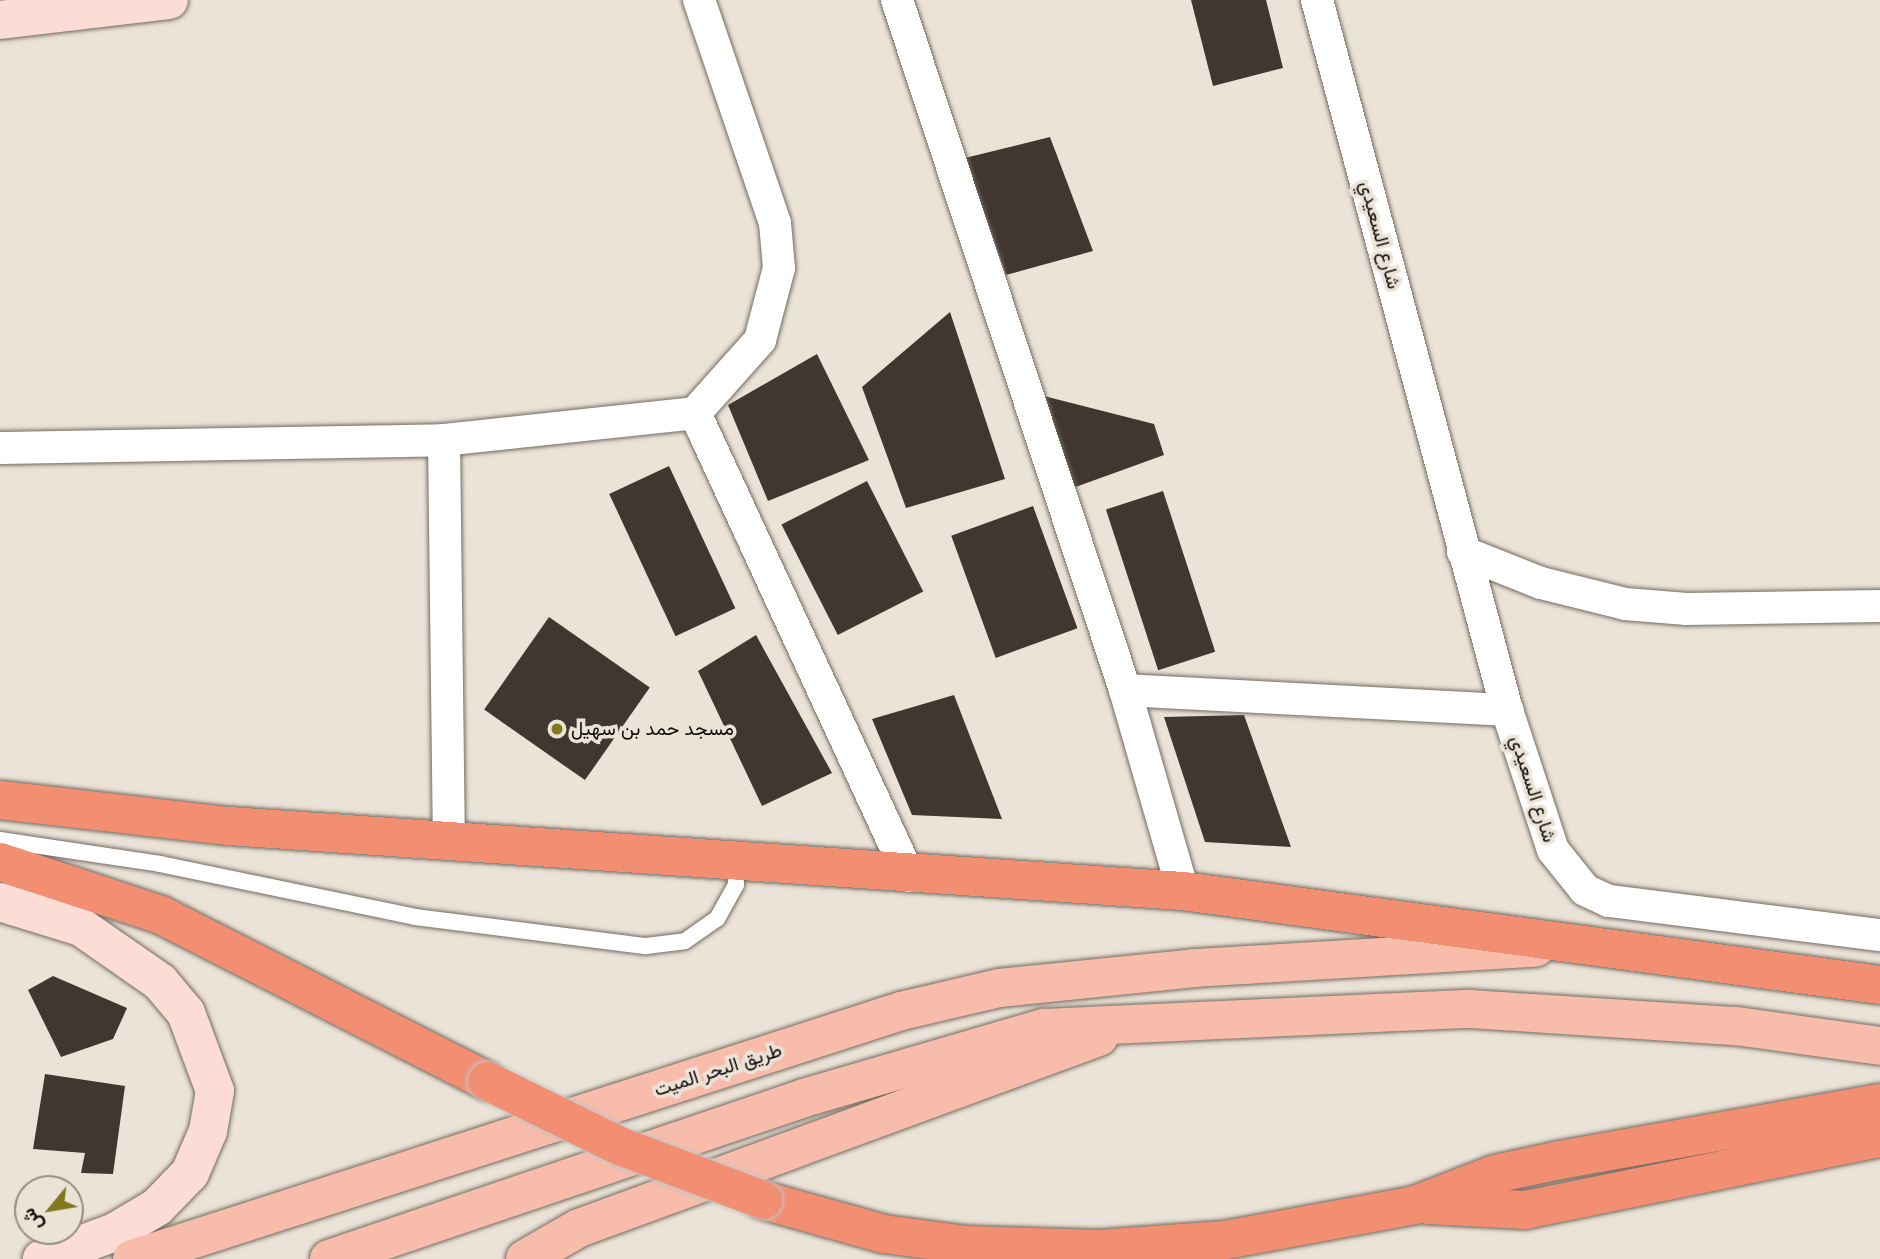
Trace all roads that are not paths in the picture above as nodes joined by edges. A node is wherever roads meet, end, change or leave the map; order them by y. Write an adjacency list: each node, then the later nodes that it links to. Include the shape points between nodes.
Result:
1 (169, 0): 5 (street)
2 (699, 0): 6 (street, via 775,223 779,268 760,340)
3 (897, 0): 11 (street)
4 (1317, 0): 9 (street, شارع السعيدي)
5 (0, 20)
6 (695, 413): 7 (street); 18 (street)
7 (444, 440): 8 (street); 15 (street)
8 (0, 448)
9 (1464, 552): 10 (street, via 1541,583 1625,604 1687,609); 12 (street, شارع السعيدي)
10 (1880, 606)
11 (1125, 690): 12 (street); 19 (street)
12 (1507, 710): 21 (street, شارع السعيدي, via 1553,850 1585,890 1609,901)
13 (0, 800): 15 (highway)
14 (0, 840): 16 (lane, via 160,864 428,919 646,946 685,941 717,919 736,885)
15 (449, 841): 16 (highway)
16 (734, 859): 18 (highway)
17 (0, 862): 32 (highway, bridge, via 161,915 622,1147 763,1200 884,1234)
18 (909, 876): 19 (highway)
19 (1183, 891): 22 (highway)
20 (0, 902): 33 (street, via 81,927 160,982 186,1013 215,1091 208,1131 190,1173 157,1207 116,1233)
21 (1880, 935)
22 (1579, 946): 23 (highway); 28 (main road, طريق البحر الميت, via 1321,960 999,988 901,1011)
23 (1880, 985)
24 (1125, 1028): 25 (main road, via 1319,1011 1470,1009 1737,1027); 30 (main road, via 1044,1028 804,1098); 36 (main road, via 579,1228)
25 (1880, 1046)
26 (1880, 1103): 29 (highway, via 1494,1174)
27 (1880, 1138): 29 (highway, via 1525,1210)
28 (453, 1158): 30 (main road); 34 (main road, طريق البحر الميت)
29 (1415, 1205): 31 (highway)
30 (418, 1232): 35 (main road)
31 (1215, 1249): 32 (highway)
32 (1015, 1253)
33 (42, 1259)
34 (132, 1259)
35 (329, 1259)
36 (525, 1259)

